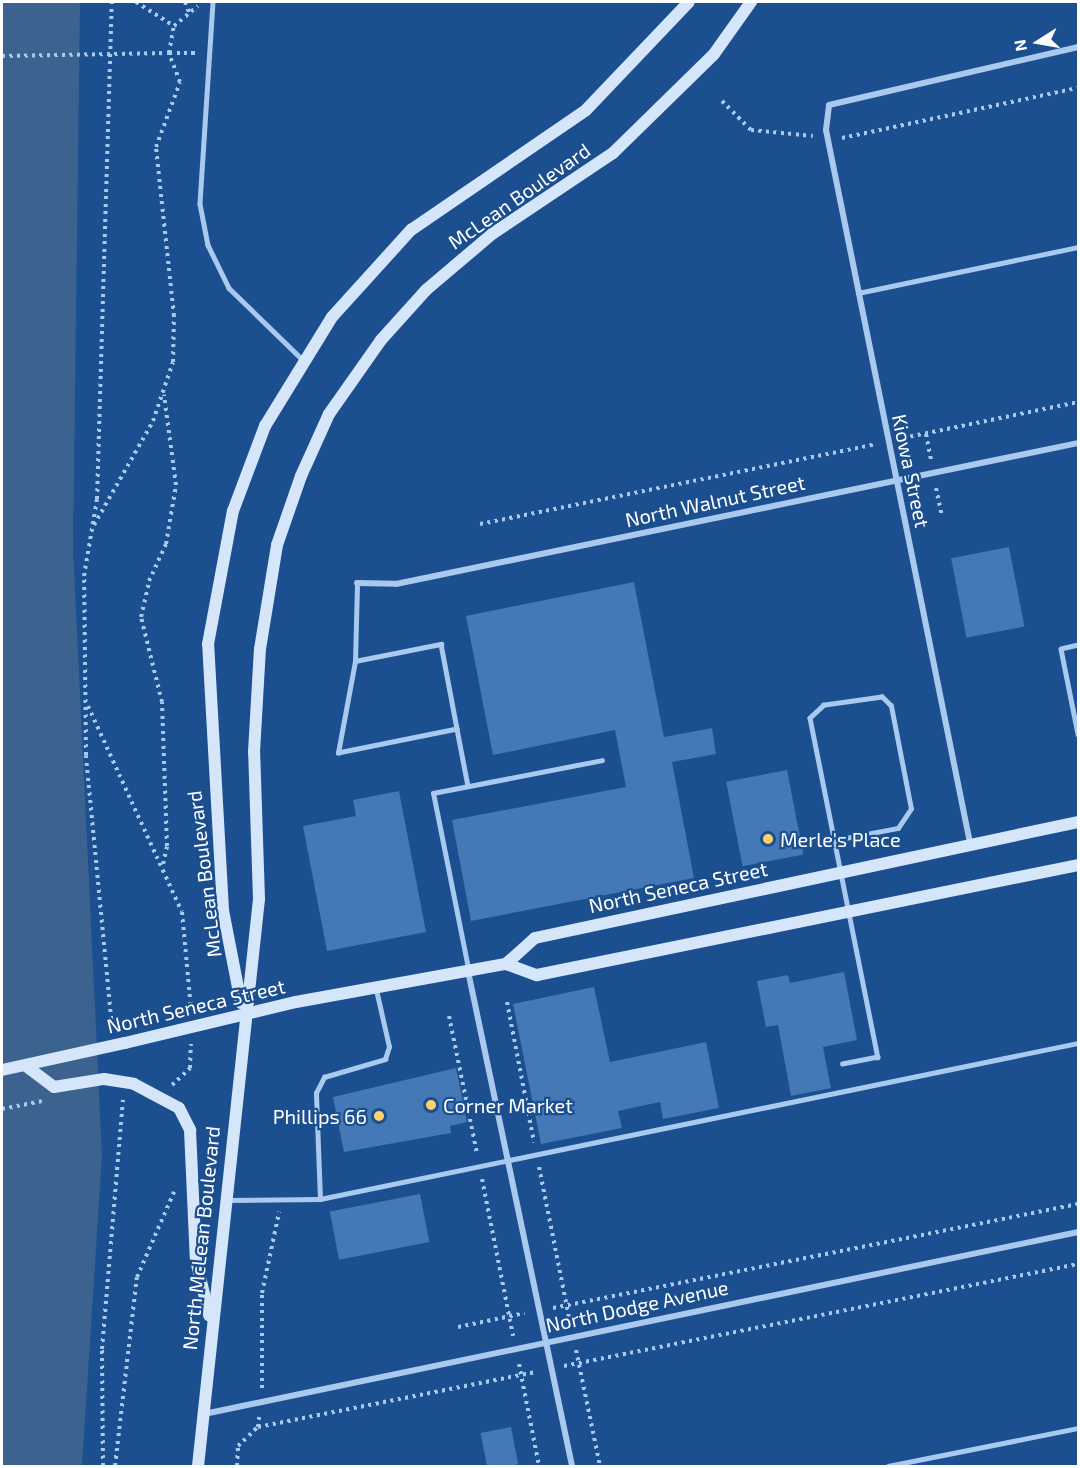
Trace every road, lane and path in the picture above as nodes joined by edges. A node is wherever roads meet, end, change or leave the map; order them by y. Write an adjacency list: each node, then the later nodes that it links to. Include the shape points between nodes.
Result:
1 (112, 2): 26 (path, via 107,290)
2 (136, 2): 9 (path)
3 (185, 2): 8 (path)
4 (205, 2): 8 (path)
5 (213, 2): 12 (lane)
6 (689, 2): 19 (main road, McLean Boulevard, via 586,110 411,230 362,281)
7 (751, 2): 46 (main road, McLean Boulevard, via 714,54 613,153 492,234 426,290 381,340 328,414 277,545 260,649 254,752 259,899)
8 (189, 12): 9 (path)
9 (174, 26): 11 (path)
10 (1078, 47): 16 (street, Kiowa Street, via 829,105)
11 (169, 53): 12 (path); 13 (path, bridge); 20 (path, via 180,82 156,147 174,316 173,362)
12 (210, 53): 19 (lane, via 200,204 208,244 229,288)
13 (2, 56)
14 (1078, 88): 16 (path, via 850,139)
15 (722, 101): 16 (path, via 751,130)
16 (827, 137): 18 (street, Kiowa Street)
17 (1078, 247): 18 (lane)
18 (858, 293): 22 (street, Kiowa Street)
19 (303, 360): 46 (main road, McLean Boulevard, via 266,426 233,510 208,644 223,910)
20 (164, 394): 26 (path); 38 (path, via 176,485 166,544 149,580 141,617 162,702 167,846)
21 (1078, 402): 22 (path)
22 (888, 441): 24 (street, Kiowa Street); 25 (path)
23 (1078, 443): 24 (street, North Walnut Street)
24 (896, 481): 27 (street, North Walnut Street, via 396,584); 37 (street, Kiowa Street)
25 (480, 524)
26 (92, 528): 30 (path, via 84,576)
27 (357, 584): 29 (lane)
28 (1078, 645): 32 (lane, via 1061,649)
29 (355, 662): 31 (lane, via 441,644); 31 (lane, via 338,753)
30 (86, 701): 38 (path, via 140,826); 49 (path, via 86,755)
31 (457, 729): 34 (lane)
32 (1078, 734)
33 (602, 760): 34 (lane)
34 (468, 786): 43 (lane, via 433,793)
35 (1078, 822): 37 (main road, North Seneca Street)
36 (835, 840): 36 (lane, via 810,718 824,705 882,697 891,706 911,809 898,828); 40 (lane)
37 (970, 843): 40 (main road, North Seneca Street)
38 (163, 864): 48 (path, via 187,933)
39 (1078, 866): 41 (main road, North Seneca Street)
40 (841, 872): 41 (lane); 42 (main road, North Seneca Street, via 535,938)
41 (849, 912): 42 (main road, North Seneca Street, via 537,975); 51 (lane, via 878,1057)
42 (506, 964): 43 (main road, North Seneca Street)
43 (468, 971): 44 (main road, North Seneca Street); 57 (street)
44 (376, 988): 46 (main road, North Seneca Street); 61 (lane, via 389,1047 385,1059 324,1077 316,1093)
45 (507, 1002): 56 (path)
46 (243, 1013): 48 (main road, North Seneca Street); 62 (main road, North McLean Boulevard)
47 (449, 1016): 58 (path)
48 (191, 1026): 49 (main road, North Seneca Street); 55 (path, via 190,1068)
49 (119, 1040): 52 (main road, North Seneca Street, bridge)
50 (1078, 1043): 56 (lane)
51 (843, 1064)
52 (26, 1066): 53 (main road, North Seneca Street, bridge); 55 (main road, bridge, via 54,1087 104,1079 134,1084)
53 (2, 1070)
54 (122, 1092): 81 (path, via 125,1114 102,1349)
55 (161, 1095): 69 (main road, via 179,1108 195,1152 196,1260)
56 (536, 1154): 57 (lane); 66 (path)
57 (508, 1159): 58 (lane); 67 (street)
58 (479, 1165): 61 (lane); 68 (path)
59 (178, 1187): 82 (path, via 137,1277)
60 (282, 1199): 61 (lane); 62 (lane); 77 (path, via 262,1293)
61 (320, 1199)
62 (224, 1200): 69 (main road, North McLean Boulevard)
63 (1078, 1204): 66 (path)
64 (1078, 1232): 71 (street, North Dodge Avenue)
65 (1078, 1264): 74 (path)
66 (567, 1305): 67 (path); 71 (path)
67 (539, 1310): 68 (path); 72 (street)
68 (509, 1317): 70 (path); 73 (path)
69 (211, 1327): 78 (main road, North McLean Boulevard)
70 (458, 1327)
71 (573, 1335): 72 (street, North Dodge Avenue); 74 (path)
72 (546, 1341): 73 (street, North Dodge Avenue); 75 (street)
73 (516, 1348): 76 (path); 77 (street, North Dodge Avenue)
74 (579, 1363): 75 (path); 87 (path)
75 (552, 1369): 76 (path); 86 (street)
76 (521, 1375): 79 (path); 85 (path)
77 (261, 1401): 78 (street, North Dodge Avenue); 79 (path)
78 (203, 1414): 83 (main road, North McLean Boulevard)
79 (258, 1427): 84 (path, via 238,1446)
80 (1078, 1428): 88 (lane)
81 (103, 1467)
82 (115, 1467)
83 (198, 1467)
84 (237, 1467)
85 (539, 1467)
86 (572, 1467)
87 (600, 1467)
88 (888, 1467)

